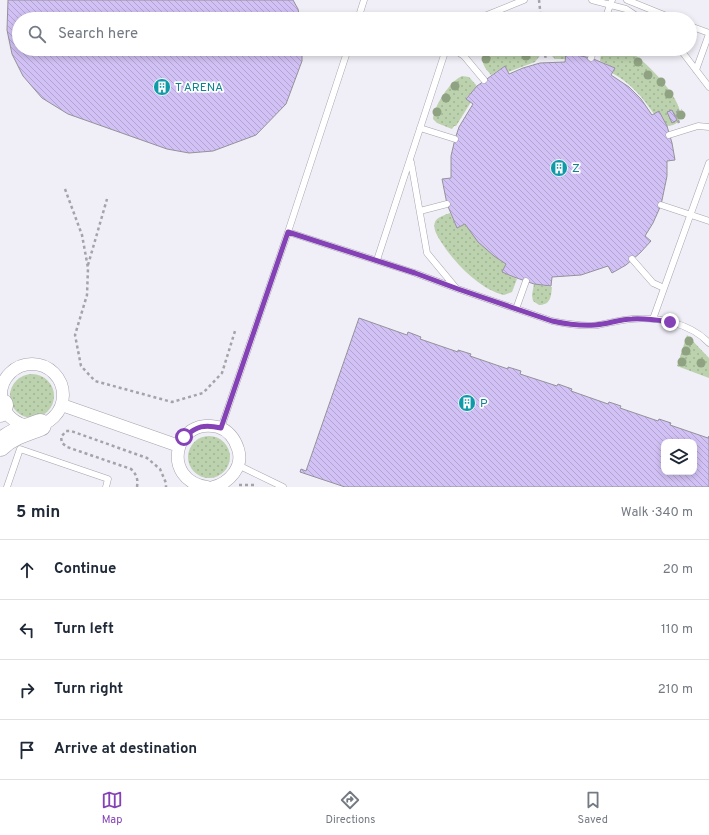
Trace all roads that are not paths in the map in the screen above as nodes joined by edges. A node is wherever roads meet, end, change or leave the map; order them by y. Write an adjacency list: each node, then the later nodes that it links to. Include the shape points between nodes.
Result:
1 (364, 0): 6 (lane)
2 (524, 0): 7 (lane)
3 (592, 0): 5 (lane)
4 (627, 0): 10 (lane)
5 (611, 2): 8 (lane); 9 (lane)
6 (360, 12)
7 (494, 12)
8 (607, 12)
9 (630, 12)
10 (657, 12)
11 (697, 29): 12 (lane)
12 (709, 34): 17 (lane)
13 (346, 56): 31 (lane)
14 (444, 56): 21 (lane)
15 (464, 56): 18 (lane)
16 (685, 56): 17 (lane)
17 (696, 70): 19 (lane)
18 (484, 80)
19 (709, 87)
20 (709, 127): 22 (lane, via 698,126)
21 (420, 128): 23 (lane); 24 (lane)
22 (670, 135)
23 (455, 138)
24 (410, 160): 28 (lane); 33 (lane)
25 (709, 163): 29 (lane)
26 (447, 204): 28 (lane)
27 (661, 205): 29 (lane)
28 (420, 211): 36 (lane, via 427,253)
29 (690, 215): 30 (lane); 35 (lane)
30 (709, 221)
31 (288, 232): 33 (lane); 43 (lane)
32 (632, 259): 35 (lane, via 653,283)
33 (377, 260): 36 (lane)
34 (526, 281): 37 (lane)
35 (664, 288): 38 (lane)
36 (458, 289): 37 (lane)
37 (516, 309): 38 (lane, via 568,324 597,325 632,319)
38 (653, 319): 39 (lane, via 684,326 695,331)
39 (709, 344)
40 (1, 399): 41 (street, via 4,382 10,373 30,364 41,365 57,376 62,385); 42 (street, via 6,413 13,420 26,425)
41 (62, 405): 42 (street, via 57,414); 45 (street)
42 (40, 426): 44 (highway, via 18,433)
43 (221, 428): 45 (street, via 201,426 184,437); 46 (street, via 236,442 239,452)
44 (0, 445)
45 (179, 446): 49 (street, via 179,466 184,475)
46 (238, 465): 50 (street, via 229,480); 51 (lane)
47 (7, 487): 48 (lane, via 20,449 108,479)
48 (106, 487)
49 (200, 487)
50 (213, 487)
51 (283, 487)

